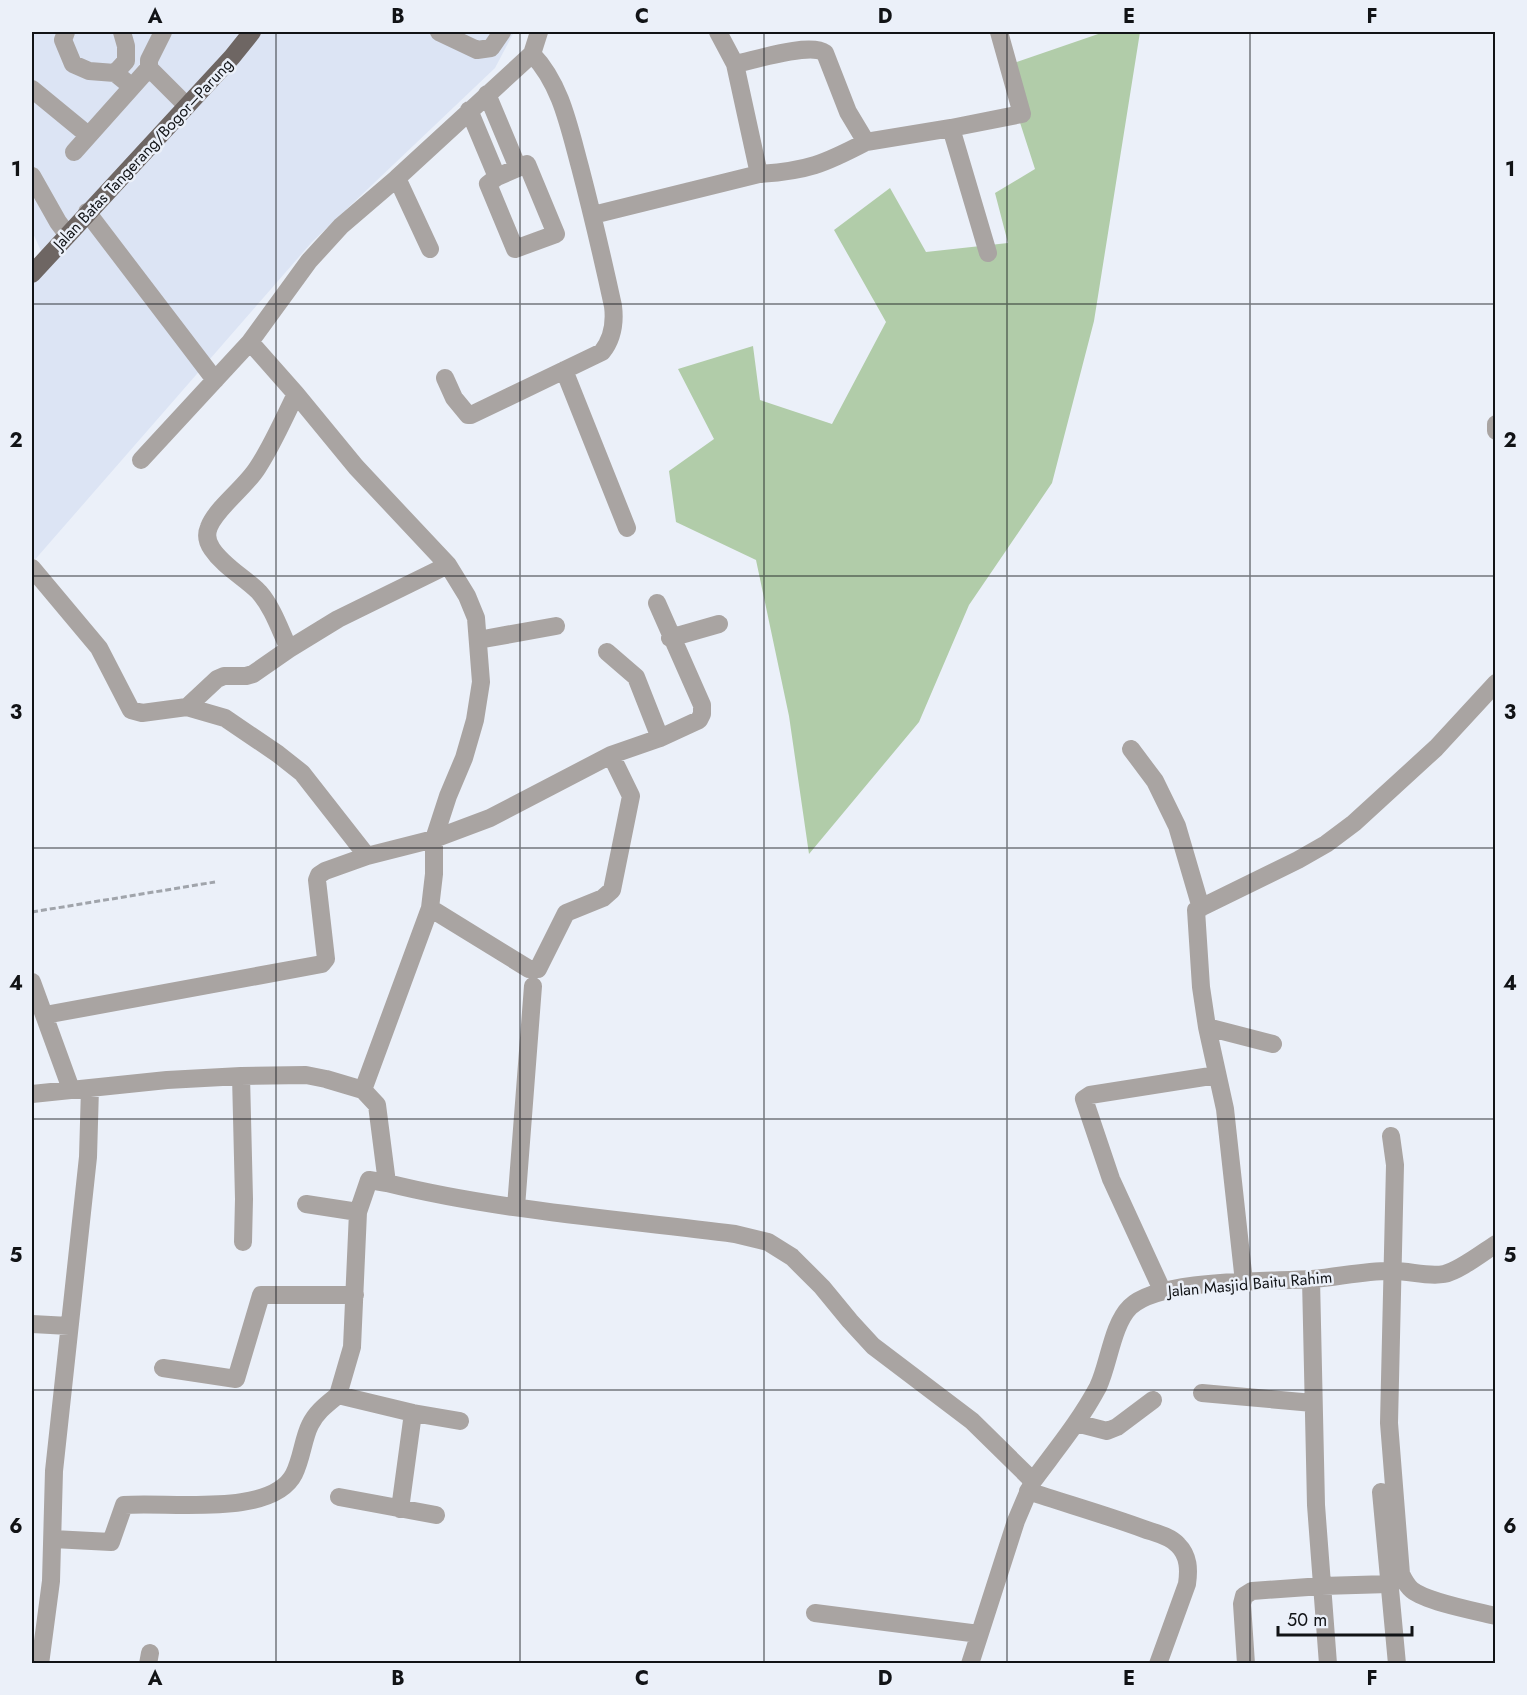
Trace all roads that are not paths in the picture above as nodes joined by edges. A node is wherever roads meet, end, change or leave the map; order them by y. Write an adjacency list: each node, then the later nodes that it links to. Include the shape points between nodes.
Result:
1 (66, 32): 13 (street, via 63,40 73,64 89,71)
2 (122, 32): 13 (street, via 126,61)
3 (163, 32): 12 (street)
4 (252, 32): 17 (main road, Jalan Batas Tangerang/Bogor–Parung)
5 (439, 32): 6 (street, via 477,50 491,48)
6 (502, 32)
7 (539, 32): 10 (street)
8 (718, 32): 11 (street)
9 (999, 32): 19 (street, via 1022,114)
10 (532, 54): 16 (street); 29 (street, via 557,90)
11 (735, 64): 21 (street, via 808,49 823,51 848,112); 24 (street)
12 (149, 68): 14 (street); 17 (street)
13 (115, 73): 14 (street)
14 (131, 86): 20 (street)
15 (32, 89): 20 (street)
16 (487, 94): 18 (street); 23 (street)
17 (187, 106): 28 (main road, Jalan Batas Tangerang/Bogor–Parung)
18 (470, 110): 26 (street); 27 (street)
19 (951, 128): 21 (street); 32 (street)
20 (88, 135): 22 (street)
21 (866, 142): 24 (street, via 811,168)
22 (74, 152)
23 (518, 168): 26 (street); 26 (street, via 527,164 555,235 515,249 488,185)
24 (759, 174): 29 (street)
25 (32, 176): 30 (street)
26 (497, 177)
27 (397, 178): 31 (street); 34 (street, via 341,226 309,261)
28 (87, 212): 30 (main road, Jalan Batas Tangerang/Bogor–Parung); 37 (street)
29 (593, 215): 35 (street, via 613,306 612,333 602,351)
30 (67, 234): 33 (main road, Jalan Batas Tangerang/Bogor–Parung)
31 (430, 249)
32 (988, 254)
33 (33, 269)
34 (250, 342): 37 (street); 38 (street)
35 (564, 370): 36 (street, via 468,415); 42 (street)
36 (445, 378)
37 (215, 380): 41 (street)
38 (296, 394): 43 (street, via 356,467); 50 (street, via 258,467 216,515 207,535 210,547 270,607)
39 (1496, 424): 40 (street)
40 (1496, 431)
41 (141, 460)
42 (627, 528)
43 (448, 565): 49 (street, via 476,618); 50 (street, via 338,619)
44 (32, 568): 53 (street, via 99,648 131,710 142,713)
45 (657, 603): 48 (street)
46 (719, 624): 48 (street)
47 (556, 626): 49 (street)
48 (670, 638): 54 (street, via 702,705 702,714 699,720)
49 (478, 640): 57 (street, via 481,682 475,720)
50 (288, 649): 53 (street, via 253,674 216,679)
51 (607, 652): 54 (street, via 636,677)
52 (1496, 683): 60 (street, via 1436,748 1354,823 1298,860)
53 (187, 707): 58 (street, via 225,718 278,754 302,774)
54 (660, 738): 56 (street)
55 (1131, 749): 60 (street, via 1155,781 1177,826)
56 (612, 755): 57 (street, via 490,818); 59 (street, via 631,796 612,890 603,898 566,913 538,969 529,969)
57 (434, 839): 58 (street); 59 (street)
58 (367, 856): 63 (street, via 325,871 317,880 326,959 322,964)
59 (430, 908): 70 (street)
60 (1201, 908): 64 (street, via 1195,913)
61 (32, 982): 63 (street)
62 (533, 986): 75 (street)
63 (45, 1015): 69 (street)
64 (1207, 1027): 65 (street); 66 (street)
65 (1273, 1044)
66 (1217, 1075): 81 (street, via 1225,1109); 82 (street, via 1084,1099 1111,1179)
67 (241, 1076): 68 (street); 70 (street, via 306,1075); 77 (street)
68 (90, 1088): 69 (street); 85 (street, via 88,1157)
69 (71, 1089): 71 (street)
70 (363, 1090): 73 (street, via 379,1111)
71 (32, 1094)
72 (1391, 1136): 79 (street, via 1395,1165)
73 (387, 1183): 75 (street, via 483,1204); 76 (street, via 369,1180)
74 (306, 1204): 76 (street)
75 (516, 1207): 94 (street, via 735,1234 768,1242 792,1257 873,1346 972,1421)
76 (358, 1212): 83 (street)
77 (243, 1242)
78 (1496, 1244): 79 (street, Jalan Masjid Baitu Rahim, via 1444,1274)
79 (1394, 1270): 80 (street, Jalan Masjid Baitu Rahim); 103 (street, via 1389,1424 1401,1574 1414,1592)
80 (1311, 1280): 81 (street, Jalan Masjid Baitu Rahim); 90 (street)
81 (1244, 1282): 82 (street, Jalan Masjid Baitu Rahim)
82 (1162, 1290): 93 (street, Jalan Masjid Baitu Rahim, via 1129,1308 1122,1318 1105,1372)
83 (355, 1295): 86 (street, via 261,1295 236,1378); 88 (street, via 352,1347)
84 (32, 1324): 85 (street)
85 (69, 1326): 99 (street, via 54,1471)
86 (163, 1368)
87 (1202, 1393): 90 (street)
88 (338, 1395): 91 (street); 99 (street, via 309,1426 293,1476 282,1489 231,1504 124,1505 111,1542)
89 (1153, 1400): 93 (street, via 1107,1431)
90 (1313, 1403): 101 (street)
91 (413, 1413): 92 (street); 97 (street)
92 (460, 1421)
93 (1077, 1423): 94 (street, Jalan Masjid Baitu Rahim)
94 (1030, 1486): 104 (street, Jalan Masjid Baitu Rahim); 107 (street, via 1179,1545 1187,1559 1187,1584)
95 (1381, 1492): 100 (street)
96 (339, 1497): 97 (street)
97 (400, 1509): 98 (street)
98 (436, 1515)
99 (53, 1539): 105 (street)
100 (1389, 1584): 101 (street); 110 (street)
101 (1322, 1586): 108 (street, via 1252,1591 1244,1596); 109 (street)
102 (815, 1613): 104 (street)
103 (1496, 1616)
104 (979, 1634): 106 (street, Jalan Masjid Baitu Rahim)
105 (40, 1664)
106 (970, 1664)
107 (1158, 1664)
108 (1246, 1664)
109 (1328, 1664)
110 (1397, 1664)

